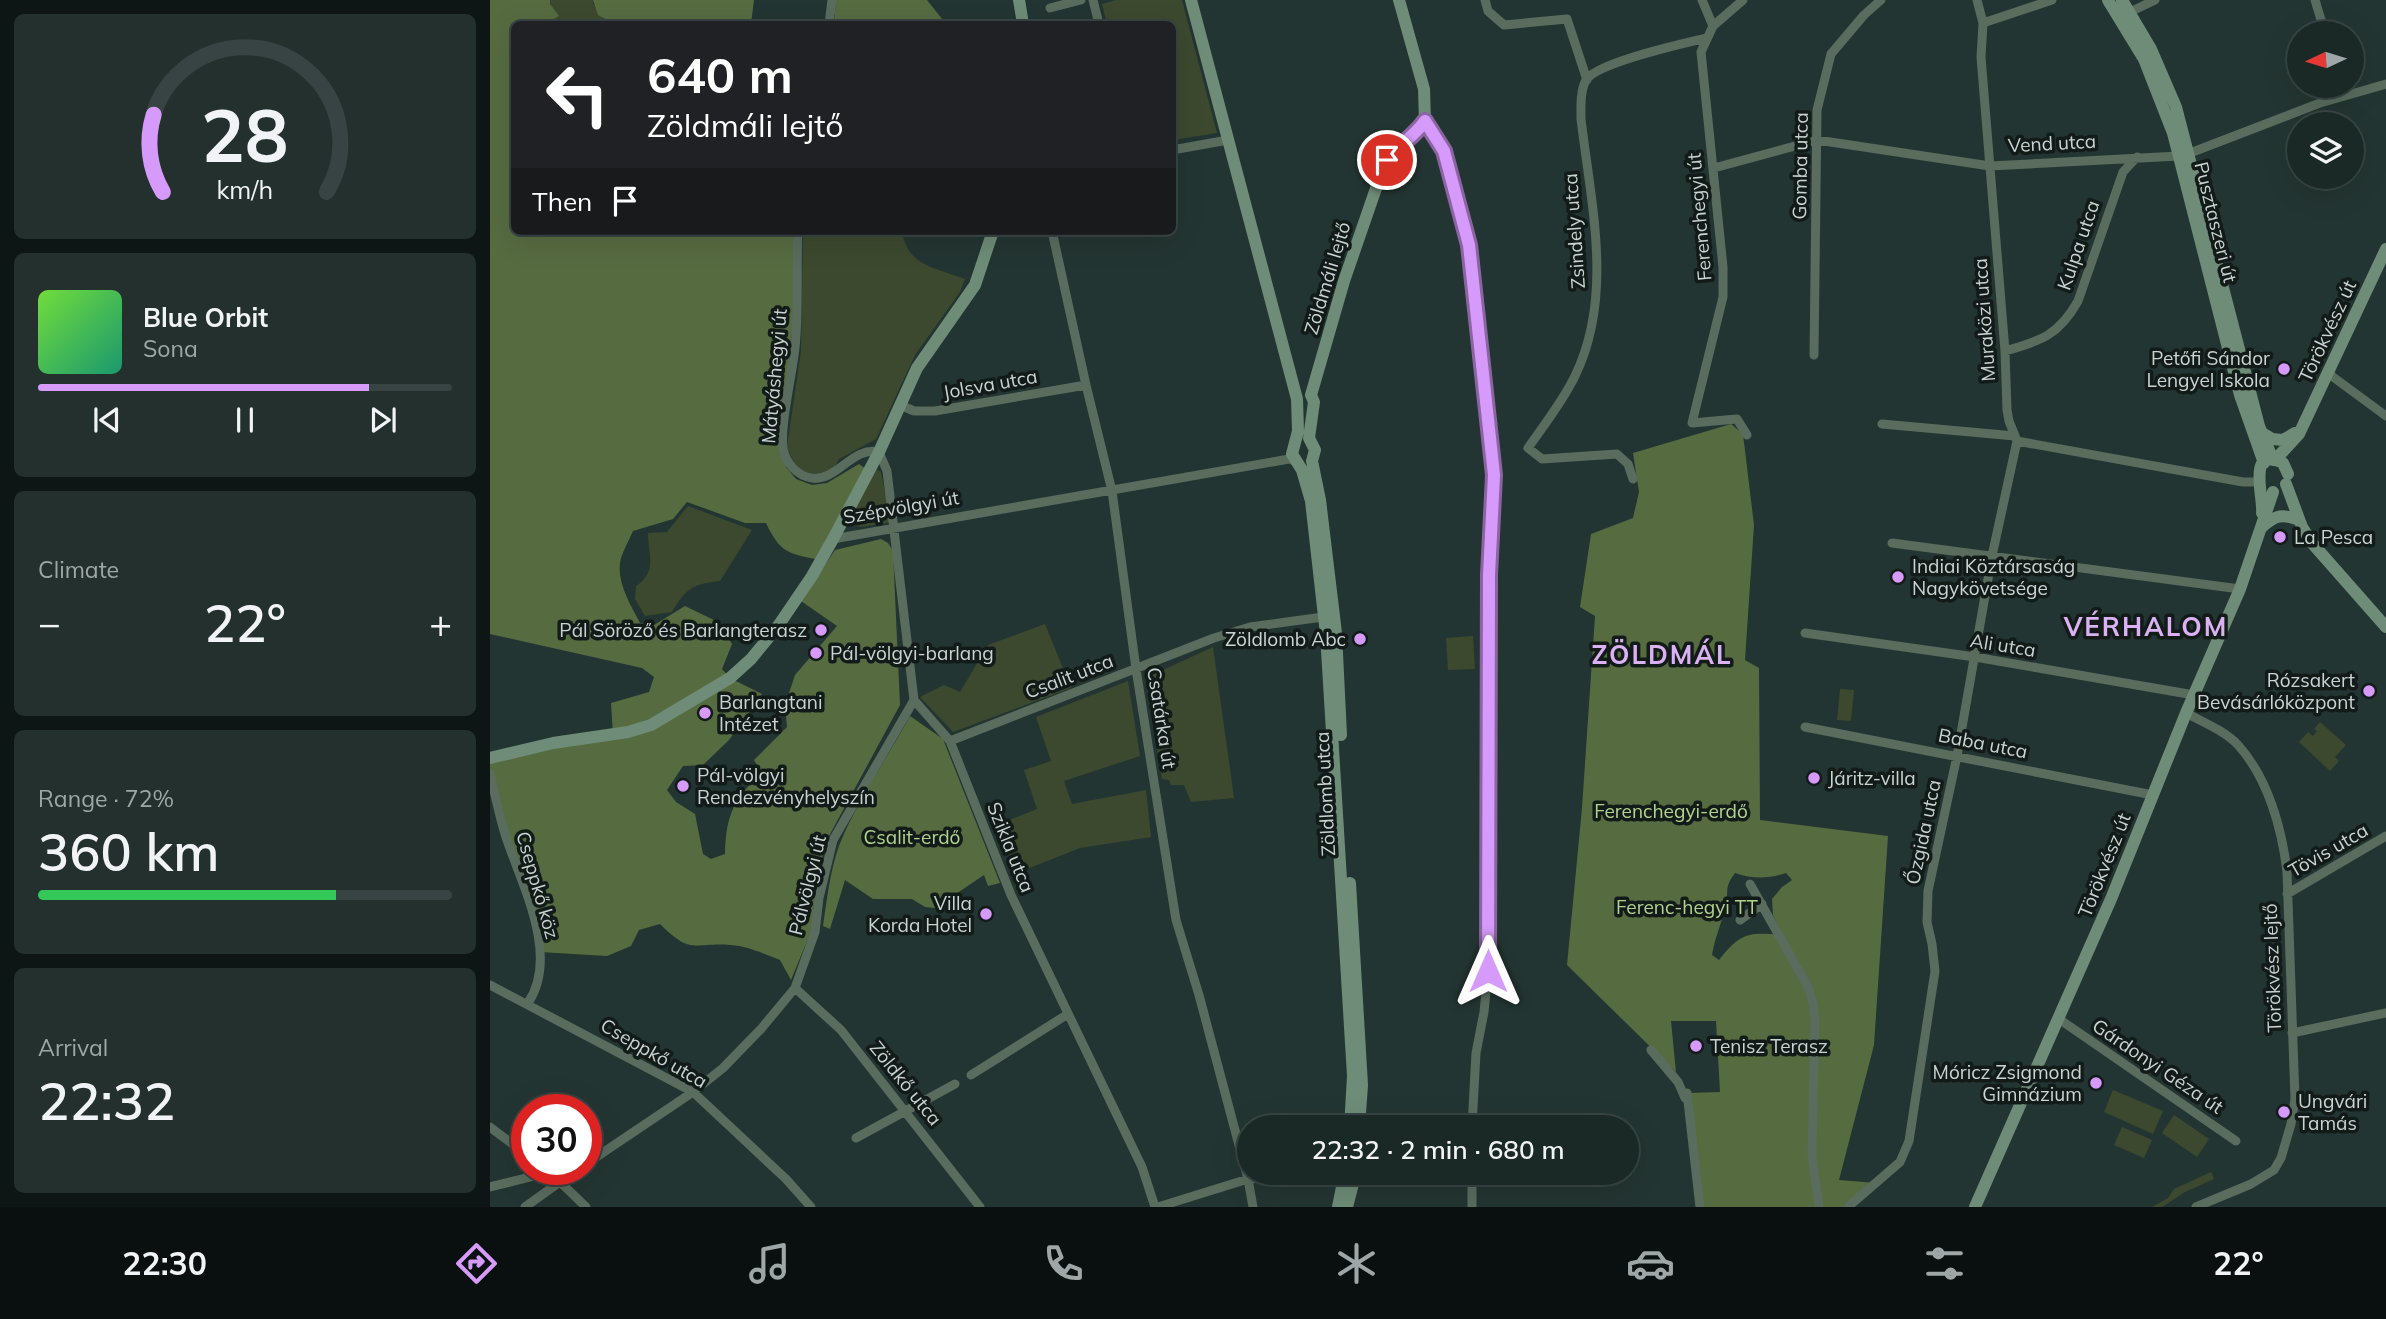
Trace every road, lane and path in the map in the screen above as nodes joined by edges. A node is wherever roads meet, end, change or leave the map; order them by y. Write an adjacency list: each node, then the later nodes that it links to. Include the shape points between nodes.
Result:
1 (832, 0): 19 (street)
2 (1019, 0): 20 (street)
3 (1082, 0): 17 (street)
4 (1093, 0): 21 (street)
5 (1191, 0): 31 (street)
6 (1399, 0): 30 (street, via 1424,89)
7 (1485, 0): 26 (street, Zsindely utca, via 1488,11 1504,25 1567,19)
8 (1702, 0): 24 (street)
9 (1743, 0): 24 (street, Ferenchegyi út)
10 (1881, 0): 32 (street, Gomba utca, via 1831,54 1817,110)
11 (1977, 0): 23 (street)
12 (2052, 0): 23 (street)
13 (2108, 0): 34 (street, Pusztaszeri út, via 2144,59)
14 (2122, 0): 18 (street, Pusztaszeri út)
15 (2155, 0): 18 (street)
16 (2315, 0): 22 (street)
17 (1050, 8)
18 (2130, 12): 34 (street, Pusztaszeri út, via 2176,107)
19 (829, 21)
20 (1022, 21)
21 (1098, 21)
22 (2321, 21)
23 (1983, 23): 36 (street, Muraközi utca, via 1981,57)
24 (1713, 26): 25 (street, Ferenchegyi út)
25 (1706, 38): 26 (street, via 1603,68); 37 (street, Ferenchegyi út, via 1701,52)
26 (1587, 80): 58 (street, Zsindely utca, via 1581,119 1598,268 1592,331 1575,377 1528,448 1542,459 1617,454 1628,464)
27 (2386, 83): 28 (street, Vend utca)
28 (2364, 87)
29 (2326, 98): 34 (street, Vend utca)
30 (1425, 121): 46 (street, Zöldmáli lejtő, via 1394,150 1382,171 1315,381); 104 (street, via 1444,151 1469,245 1494,475 1489,575 1488,971)
31 (1228, 140): 33 (street); 46 (street, via 1288,367)
32 (1817, 140): 36 (street, Vend utca); 37 (street, Vend utca); 43 (street, Gomba utca)
33 (1176, 149)
34 (2184, 155): 35 (street, Vend utca); 51 (street, Pusztaszeri út); 57 (street, Pusztaszeri út, via 2242,403)
35 (2137, 158): 36 (street, Vend utca); 42 (street, Kulpa utca, via 2123,172 2068,318 2038,342)
36 (1990, 166): 42 (street, Muraközi utca)
37 (1714, 168): 52 (street, Ferenchegyi út, via 1723,296 1692,423 1737,419)
38 (798, 235): 54 (street, Mátyáshegyi út, via 796,335 783,451 794,469 811,478 834,472 865,451)
39 (992, 235): 47 (street, via 975,285 917,368)
40 (1053, 235): 45 (street, Csatárka út)
41 (2386, 249): 44 (street, Törökvész út)
42 (2005, 351): 53 (street, Muraközi utca, via 2007,410)
43 (1814, 355)
44 (2329, 374): 48 (street); 50 (street, Törökvész út)
45 (1086, 385): 47 (street, Jolsva utca, via 935,411 914,411); 61 (street, Csatárka út)
46 (1304, 395): 55 (street); 56 (street, via 1314,402)
47 (900, 405): 54 (street)
48 (2386, 416)
49 (1882, 424): 53 (street)
50 (2302, 428): 51 (street, via 2283,440); 57 (street, Törökvész út); 60 (street, Törökvész út)
51 (2262, 433): 57 (street, Pusztaszeri út)
52 (1747, 435)
53 (2016, 439): 59 (street); 67 (street, Őzgida utca)
54 (879, 452): 63 (street, via 887,471); 65 (street)
55 (1295, 458): 56 (street, Szépvölgyi út, via 1305,464); 61 (street, Szépvölgyi út); 69 (street, Zöldlomb utca, via 1311,501)
56 (1312, 460): 69 (street, Zöldlomb utca, via 1320,500)
57 (2271, 461): 59 (street, via 2258,472); 60 (street, via 2283,463)
58 (1633, 479)
59 (2259, 484): 60 (street, via 2266,491); 64 (street, Törökvész út)
60 (2280, 486): 62 (street); 64 (street, Törökvész út)
61 (1112, 491): 63 (street, Szépvölgyi út); 73 (street, Csatárka út)
62 (2299, 523): 64 (street, via 2278,516); 70 (street, via 2331,567)
63 (895, 528): 65 (street, Szépvölgyi út); 75 (street)
64 (2260, 531): 68 (street, Törökvész út)
65 (833, 539): 80 (street, Szépvölgyi út, via 778,625 730,678 636,730)
66 (1892, 543): 67 (street)
67 (1992, 555): 68 (street); 72 (street, Őzgida utca)
68 (2240, 589): 74 (street, Törökvész út)
69 (1329, 616): 73 (street, Csalit utca, via 1250,627); 102 (street, Zöldlomb utca, via 1353,1076); 103 (street, Zöldlomb utca, via 1361,1064)
70 (2386, 627)
71 (1805, 633): 72 (street, Ali utca)
72 (1975, 657): 74 (street, Ali utca); 79 (street, Őzgida utca)
73 (1136, 670): 78 (street, Csalit utca); 107 (street, Csatárka út, via 1176,920)
74 (2194, 695): 76 (street, Törökvész út)
75 (914, 700): 78 (street, Szikla utca); 89 (street, Pálvölgyi út, via 833,840 815,932)
76 (2186, 713): 82 (street, Törökvész út); 85 (street, Törökvész lejtő, via 2236,743 2250,762 2284,844)
77 (1805, 727): 79 (street, Baba utca)
78 (950, 741): 92 (street, Szikla utca, via 1011,895)
79 (1957, 756): 82 (street, Baba utca); 131 (street, Őzgida utca, via 1928,891 1927,922 1935,971 1909,1141 1900,1162)
80 (490, 758)
81 (490, 774): 90 (street, Cseppkő köz, via 507,842 532,910 540,952 541,973)
82 (2153, 795): 93 (street, Törökvész út)
83 (2386, 836): 85 (street, Tövis utca)
84 (1750, 884): 86 (street)
85 (2287, 894): 94 (street, Törökvész lejtő)
86 (1762, 904): 87 (street); 130 (street, via 1814,1003 1812,1155)
87 (1740, 920)
88 (490, 985): 90 (street, Cseppkő utca)
89 (795, 988): 98 (street, Pálvölgyi út, via 723,1068); 101 (street, Zöldkő utca, via 841,1030)
90 (528, 1003): 98 (street, Cseppkő utca)
91 (2386, 1013): 94 (street)
92 (1068, 1014): 96 (street); 124 (street, Szikla utca, via 1142,1167)
93 (2059, 1019): 108 (street, Gárdonyi Géza út); 132 (street, Törökvész út)
94 (2292, 1033): 133 (street, Törökvész lejtő, via 2295,1099 2281,1158 2264,1178)
95 (1651, 1050): 100 (street, via 1678,1082)
96 (971, 1074)
97 (955, 1084): 101 (street)
98 (693, 1092): 110 (street, Pálvölgyi út); 122 (street, Cseppkő utca)
99 (1686, 1093): 100 (street)
100 (1687, 1103): 129 (street)
101 (906, 1112): 106 (street); 123 (street, Zöldkő utca)
102 (1351, 1115)
103 (1359, 1115)
104 (1473, 1115)
105 (490, 1127): 109 (street)
106 (856, 1138)
107 (1237, 1138)
108 (2236, 1141)
109 (511, 1143)
110 (602, 1153)
111 (511, 1181): 119 (street)
112 (1237, 1182): 124 (street)
113 (555, 1185): 120 (street)
114 (564, 1185): 121 (street)
115 (1249, 1185): 125 (street, Csatárka út)
116 (1343, 1185): 126 (street)
117 (1351, 1185): 127 (street)
118 (1472, 1185): 128 (street)
119 (490, 1187)
120 (525, 1207)
121 (586, 1207)
122 (811, 1207)
123 (980, 1207)
124 (1156, 1207)
125 (1253, 1207)
126 (1338, 1207)
127 (1347, 1207)
128 (1472, 1207)
129 (1700, 1207)
130 (1819, 1207)
131 (1848, 1207)
132 (1975, 1207)
133 (2196, 1207)

